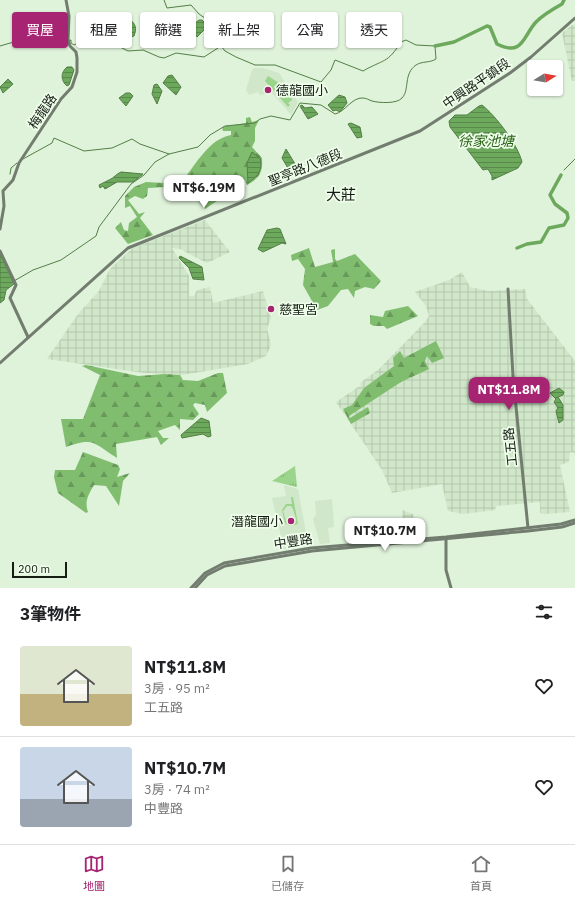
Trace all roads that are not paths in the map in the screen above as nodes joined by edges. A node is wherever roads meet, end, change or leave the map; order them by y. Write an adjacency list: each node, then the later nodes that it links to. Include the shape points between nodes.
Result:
1 (66, 0): 4 (street, 梅龍路, via 69,16 68,41 76,52 77,72 72,86 22,159 13,180 3,190 4,206)
2 (575, 18): 3 (street, 中興路平鎮段, via 531,58)
3 (443, 118): 7 (street, 聖亭路八德段, via 403,139 128,248)
4 (0, 229)
5 (0, 251): 7 (street, via 16,285 10,298)
6 (508, 289): 10 (street, 工五路, via 513,376)
7 (28, 337): 8 (street, 聖亭路八德段)
8 (0, 363)
9 (575, 522): 10 (street, 中豐路)
10 (528, 530): 11 (street, 中豐路); 12 (street, 中豐路, via 311,548 224,563 205,573)
11 (446, 540): 13 (street, 中豐路, via 312,551 225,566 207,575); 14 (street, via 446,570)
12 (191, 588)
13 (195, 588)
14 (451, 588)

